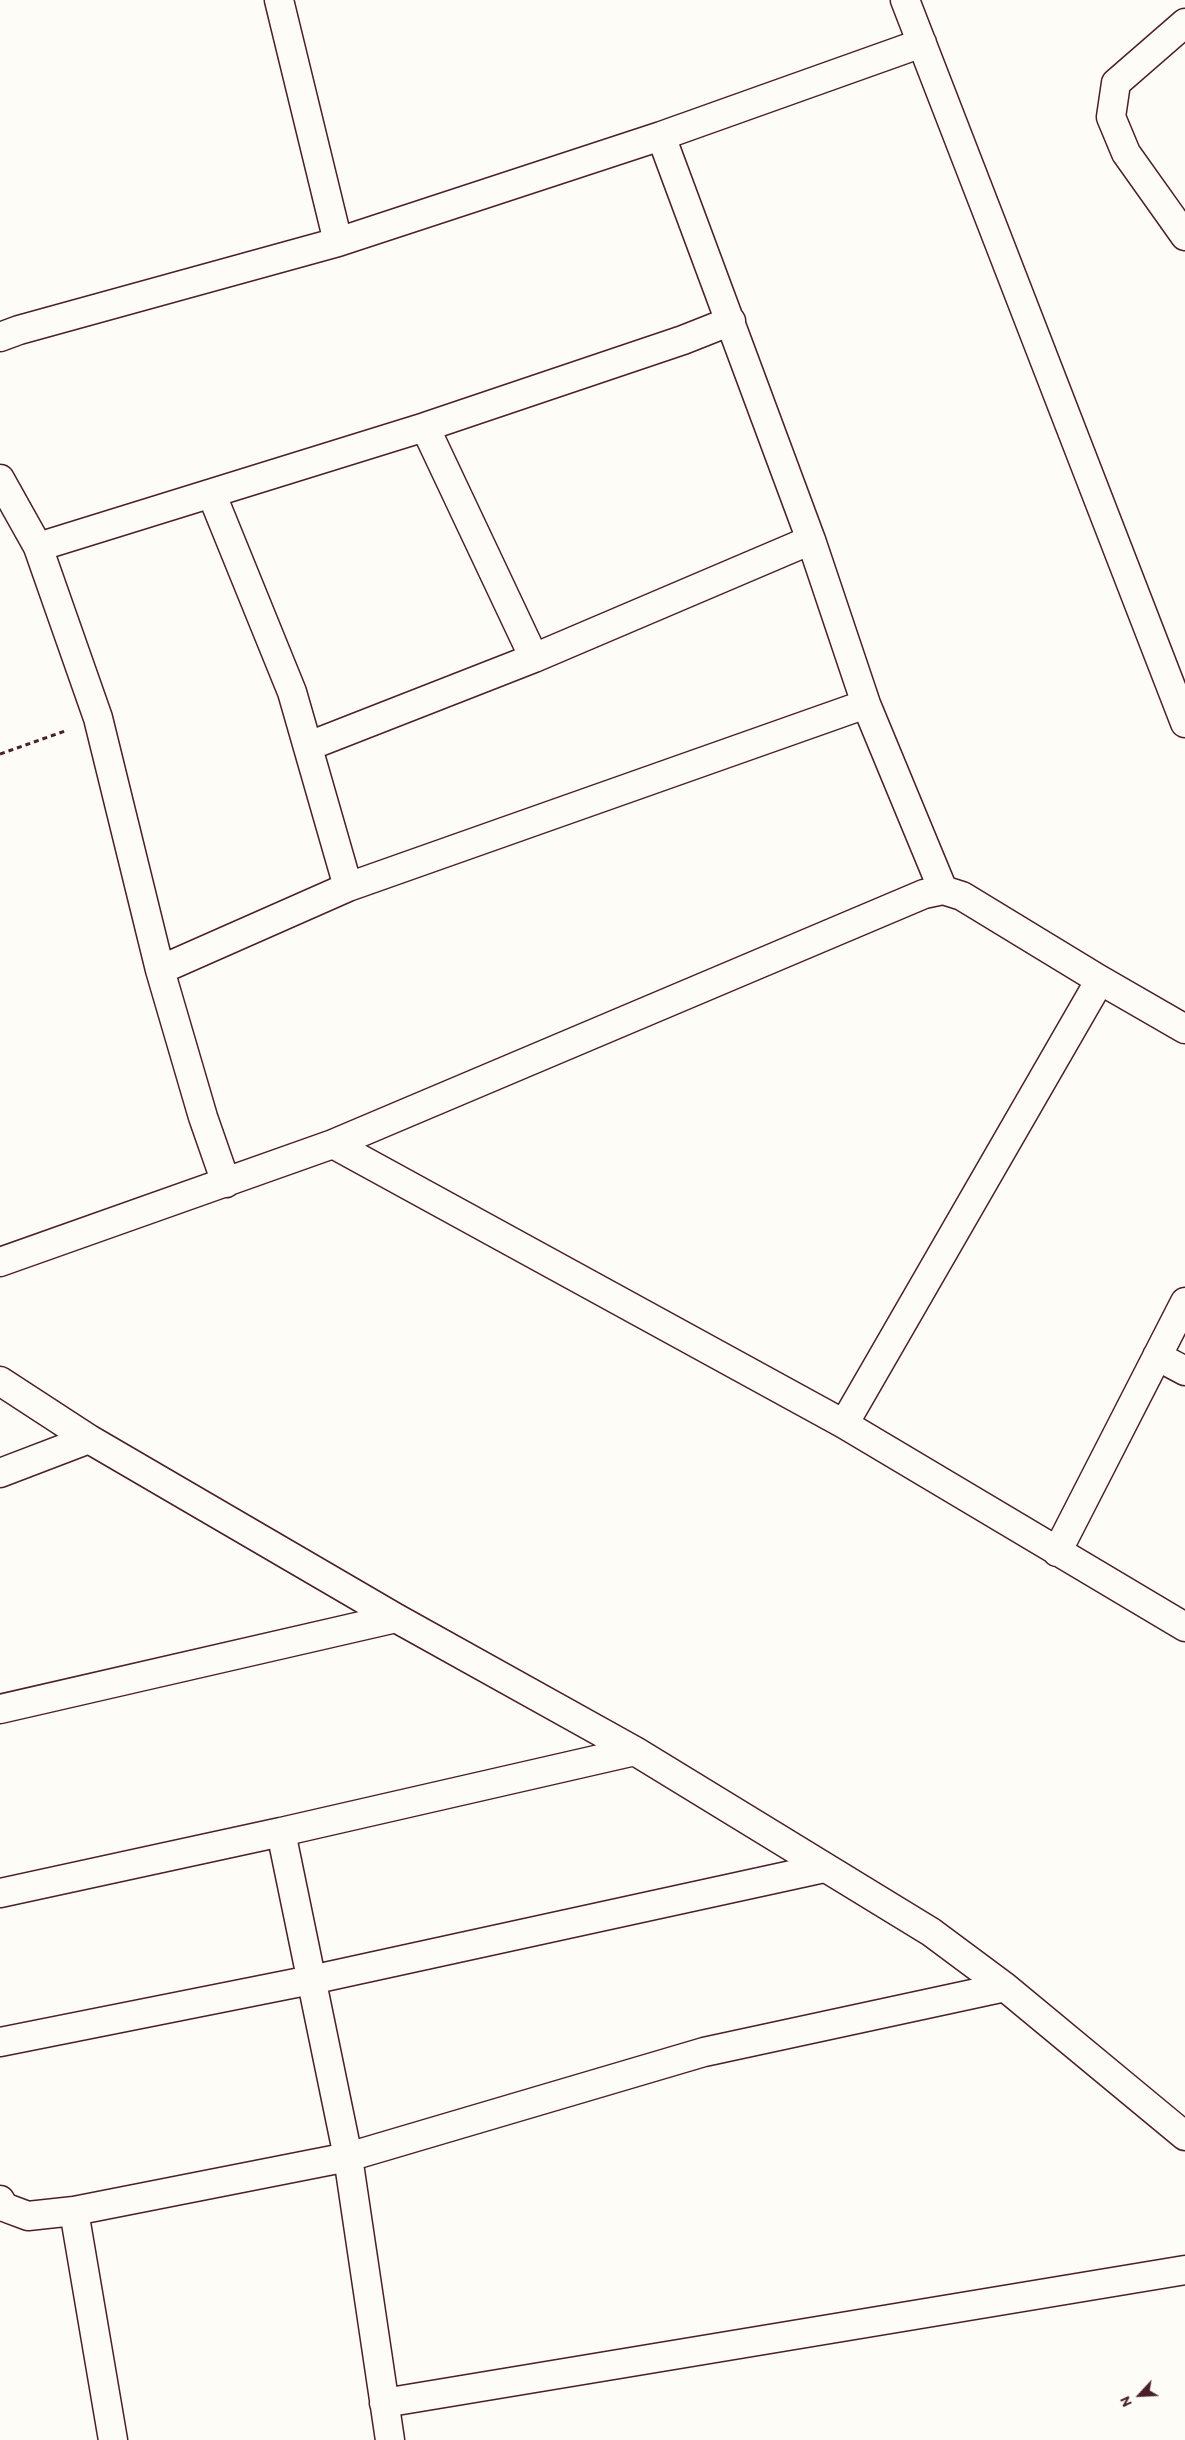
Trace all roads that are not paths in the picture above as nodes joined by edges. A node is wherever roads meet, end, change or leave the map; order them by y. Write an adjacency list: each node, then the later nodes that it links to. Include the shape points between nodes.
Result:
1 (279, 0): 7 (street)
2 (906, 0): 4 (street)
3 (1185, 23): 6 (street, via 1116,83 1111,117 1126,153)
4 (922, 42): 5 (street); 16 (street)
5 (661, 136): 7 (street); 8 (street)
6 (1185, 236)
7 (338, 242): 9 (street)
8 (731, 321): 10 (street); 13 (street)
9 (0, 337)
10 (425, 427): 12 (street); 15 (street)
11 (0, 479): 14 (street)
12 (212, 495): 14 (street); 19 (street, via 292,692)
13 (810, 540): 15 (street); 17 (street)
14 (38, 547): 22 (street, via 98,718)
15 (534, 658): 19 (street)
16 (1176, 672): 18 (street)
17 (866, 704): 20 (street); 21 (street)
18 (1185, 723)
19 (309, 746): 20 (street)
20 (348, 887): 22 (street)
21 (943, 890): 23 (street, via 962,896); 25 (street, via 924,894)
22 (160, 970): 26 (street)
23 (1100, 980): 24 (street); 32 (street)
24 (1185, 1029)
25 (333, 1144): 26 (street); 32 (street)
26 (226, 1183): 27 (street)
27 (0, 1262)
28 (1185, 1302): 29 (street)
29 (1158, 1356): 30 (street); 35 (street)
30 (1185, 1371)
31 (0, 1381): 33 (street)
32 (844, 1424): 35 (street)
33 (89, 1439): 34 (street); 36 (street)
34 (0, 1473)
35 (1057, 1552): 37 (street)
36 (396, 1618): 38 (street); 39 (street)
37 (1185, 1627)
38 (0, 1709)
39 (635, 1751): 40 (street); 41 (street)
40 (281, 1832): 42 (street); 43 (street)
41 (824, 1868): 43 (street); 44 (street, via 931,1932)
42 (0, 1893)
43 (311, 1980): 45 (street); 47 (street)
44 (1005, 1987): 46 (street); 47 (street, via 704,2052)
45 (0, 2042)
46 (1185, 2136)
47 (348, 2157): 49 (street); 51 (street)
48 (0, 2200): 49 (street, via 4,2207 28,2216)
49 (74, 2211): 52 (street)
50 (1185, 2270): 51 (street)
51 (384, 2403): 53 (street)
52 (113, 2440)
53 (390, 2440)

